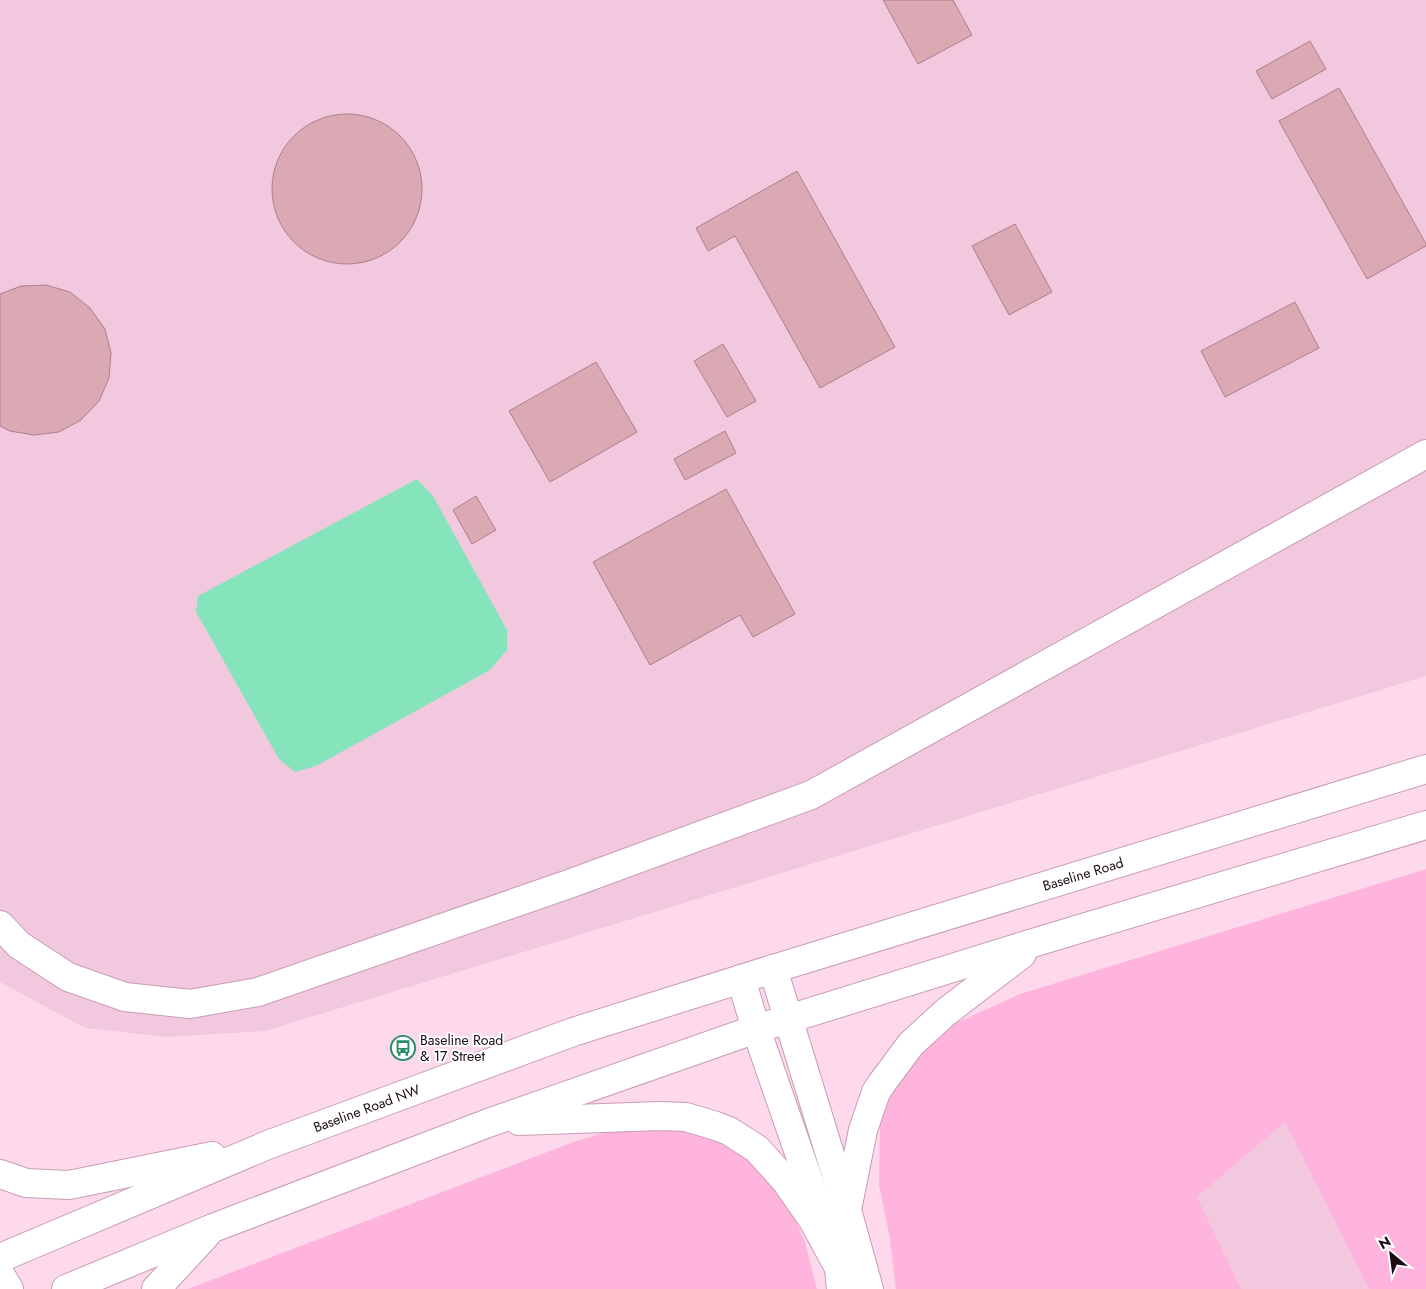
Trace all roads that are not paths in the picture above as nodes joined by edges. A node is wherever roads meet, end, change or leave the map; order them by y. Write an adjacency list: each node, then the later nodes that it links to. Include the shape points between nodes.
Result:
1 (1426, 454): 4 (main road, via 811,795 258,992 190,1004 124,997 68,977 20,946)
2 (1426, 769): 6 (main road, Baseline Road)
3 (1426, 825): 5 (main road)
4 (0, 925)
5 (1036, 942): 8 (main road); 13 (main road, via 946,1012 912,1044 882,1083 863,1130)
6 (773, 969): 7 (main road, Baseline Road); 8 (main road)
7 (741, 979): 9 (main road); 11 (main road, Baseline Road NW, via 573,1032)
8 (788, 1019): 9 (main road); 13 (main road)
9 (756, 1029): 10 (main road); 17 (main road)
10 (492, 1122): 14 (main road); 17 (main road, via 660,1116 686,1117 723,1128 757,1149 785,1180 814,1220)
11 (270, 1144): 12 (main road, via 70,1185 26,1183); 15 (main road, Baseline Road NW)
12 (0, 1174)
13 (847, 1210): 21 (main road)
14 (213, 1228): 19 (main road); 20 (main road)
15 (0, 1258)
16 (0, 1274): 18 (main road)
17 (840, 1279)
18 (9, 1289)
19 (66, 1289)
20 (156, 1289)
21 (869, 1289)

